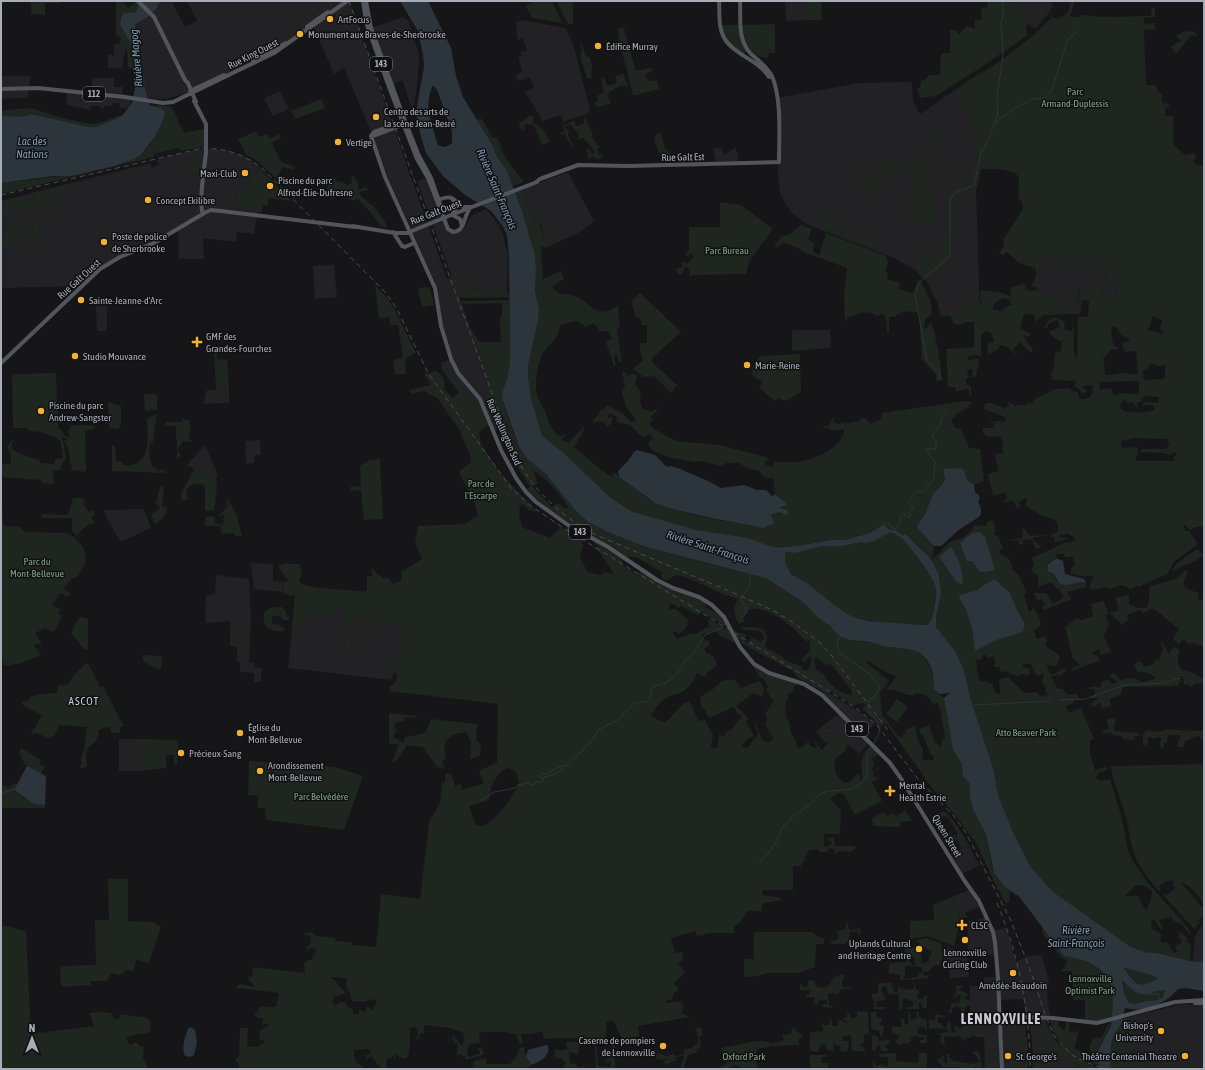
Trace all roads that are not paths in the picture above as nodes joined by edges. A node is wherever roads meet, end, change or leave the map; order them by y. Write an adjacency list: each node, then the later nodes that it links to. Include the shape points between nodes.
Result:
1 (138, 1): 12 (main road, via 151,15 161,32)
2 (342, 1): 8 (main road, Rue King Ouest / 112)
3 (347, 1): 8 (main road, Rue King Ouest / 112)
4 (363, 1): 13 (main road, 143, via 367,26)
5 (366, 1): 13 (main road, 143, via 371,28)
6 (719, 1): 10 (main road, via 723,37 728,44)
7 (740, 1): 9 (main road, via 742,37)
8 (286, 44): 12 (main road, Rue King Ouest / 112, via 265,58)
9 (750, 52): 10 (main road); 14 (main road, via 768,70 776,89)
10 (745, 56): 14 (main road, via 764,70 774,88)
11 (1, 89): 12 (main road, Rue King Ouest / 112, via 38,88 163,104 173,102)
12 (191, 92): 18 (main road, bridge, via 206,124)
13 (404, 123): 16 (main road, via 417,159); 24 (main road, Rue Wellington Sud / 143, via 374,132 371,136 385,177)
14 (777, 162): 15 (main road, Rue Galt Est, via 588,166)
15 (516, 189): 17 (main road, Rue Galt Ouest)
16 (438, 201): 17 (main road, via 450,197 463,208); 19 (main road, via 449,199 455,202 456,209); 20 (main road)
17 (471, 207): 19 (main road, Rue Galt Ouest); 21 (main road, via 466,213)
18 (203, 214): 22 (main road, Rue Galt Ouest, via 211,210); 28 (main road, Rue Galt Ouest, via 154,243 120,257 100,269)
19 (452, 215): 20 (main road, Rue Galt Ouest); 21 (main road, via 460,219)
20 (445, 218): 21 (main road, via 451,231); 23 (main road, Rue Galt Ouest, bridge)
21 (462, 228)
22 (393, 232): 23 (main road, Rue Galt Ouest); 26 (main road)
23 (406, 233): 26 (main road, via 399,240)
24 (411, 236): 25 (main road, Rue Wellington Sud / 143); 27 (main road)
25 (414, 243): 27 (main road); 29 (main road, Rue Wellington Sud / 143, via 436,292 441,326 451,358 458,373 480,399 501,450 526,492 568,525 608,547 657,580 712,605 724,617 740,647)
26 (399, 244): 27 (main road)
27 (406, 247)
28 (1, 363)
29 (751, 661): 31 (main road, Queen Street / 143, via 769,673 804,684 822,695 899,774 982,906 995,939)
30 (1204, 1002): 32 (main road, via 1179,1004 1093,1023 1061,1018)
31 (1000, 1016): 32 (main road); 33 (main road, Queen Street / 143)
32 (1010, 1016): 33 (main road, via 1004,1020)
33 (1000, 1028): 34 (main road, Queen Street / 143)
34 (1002, 1069)

